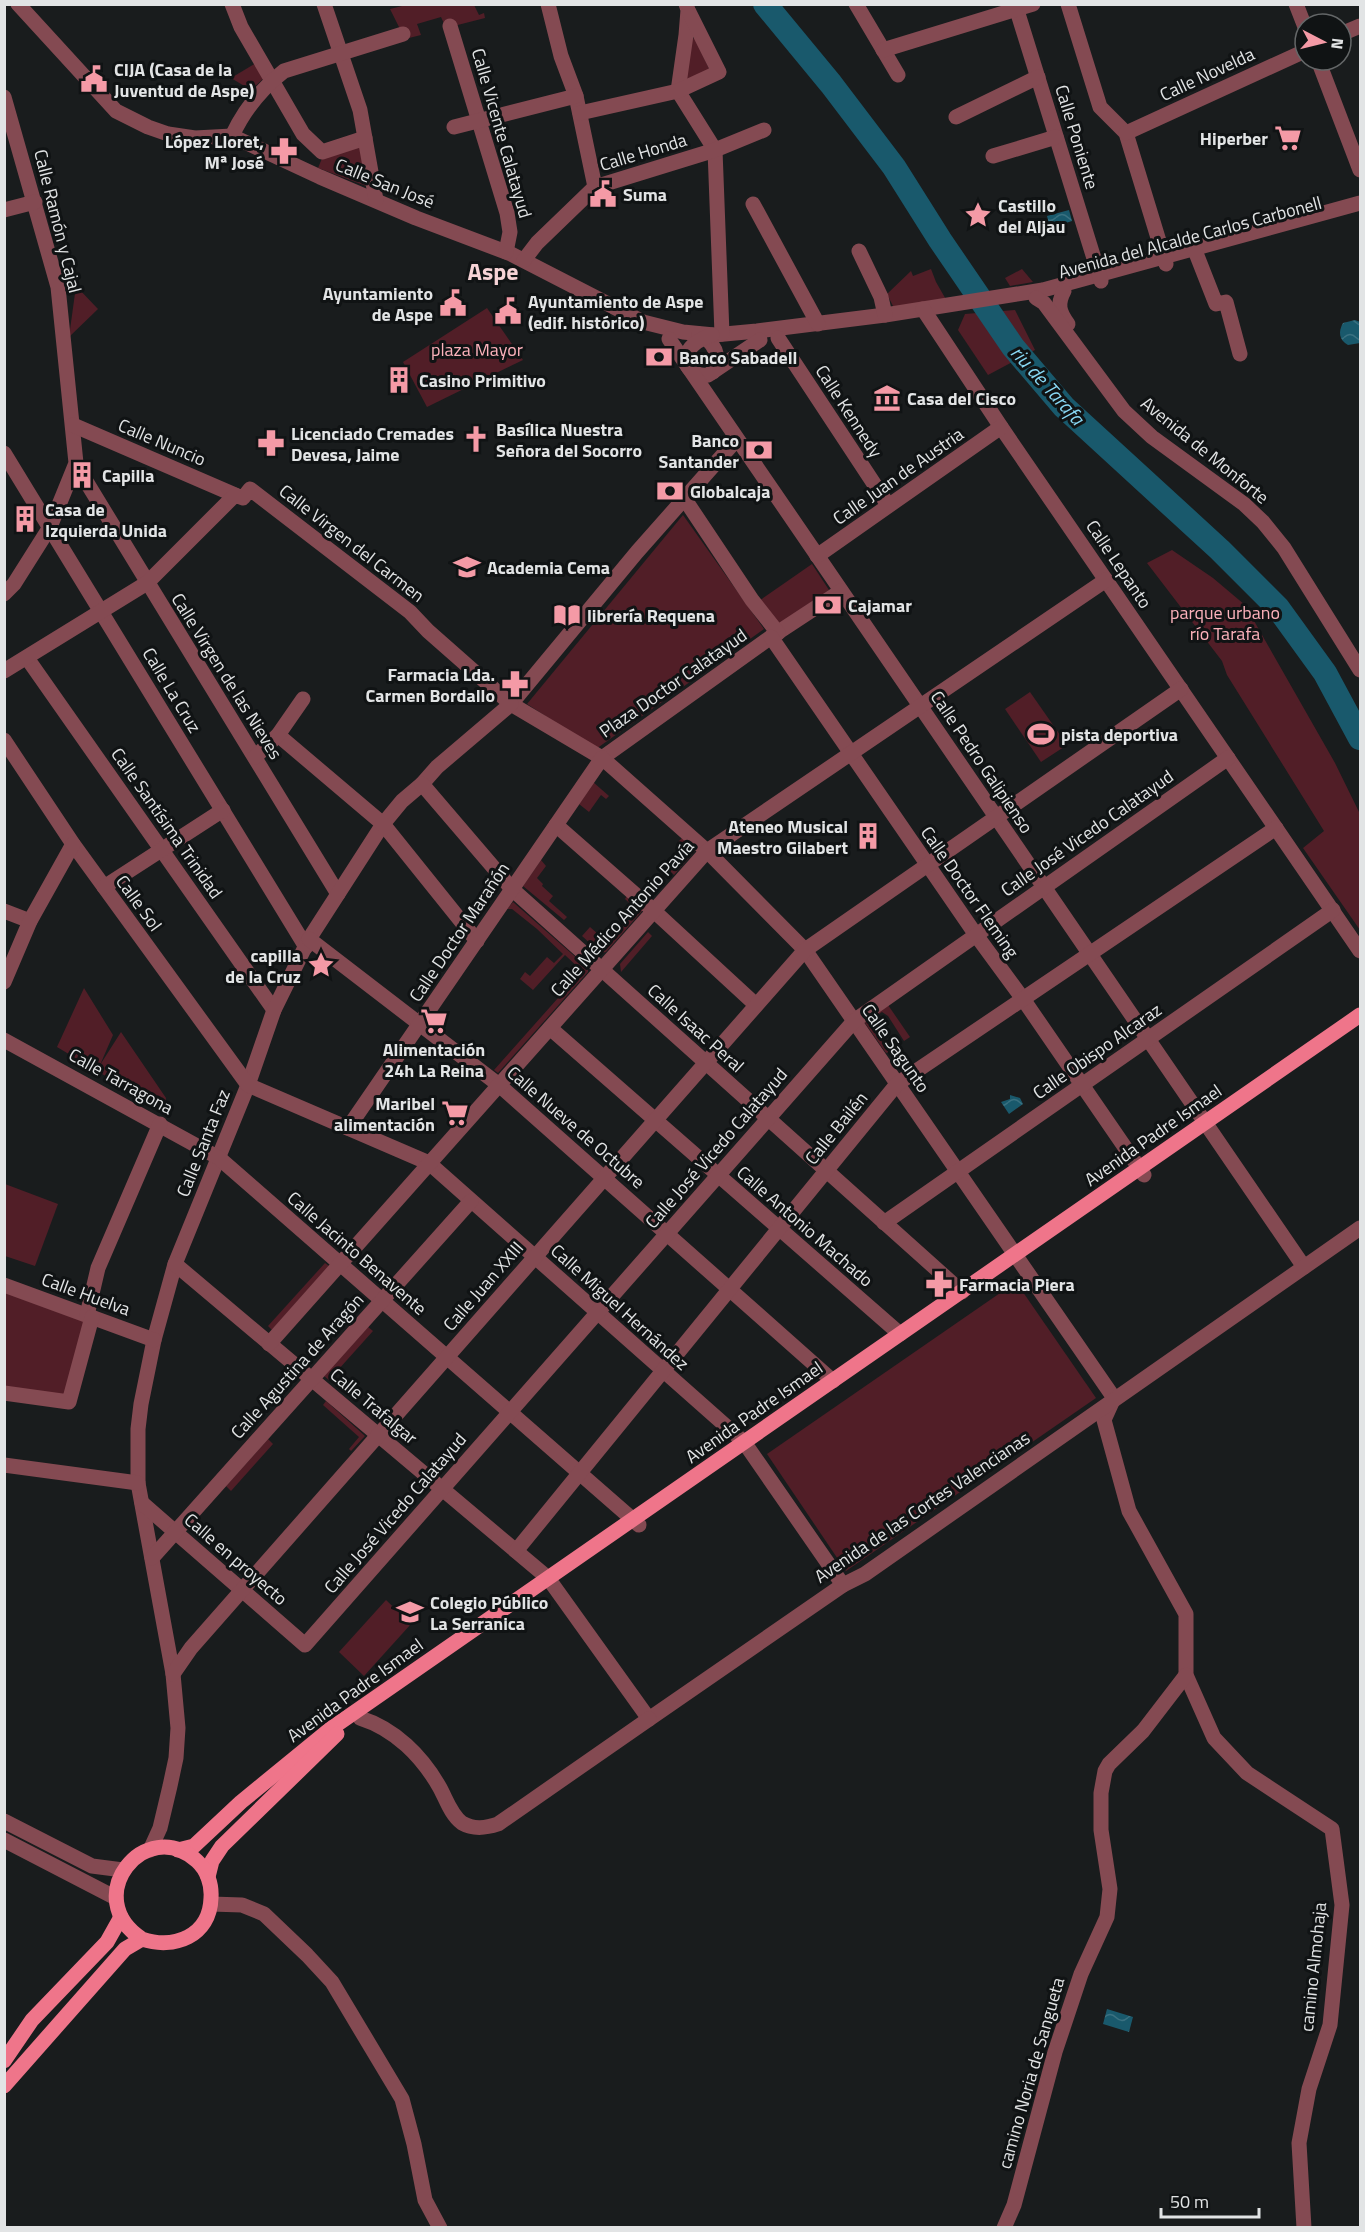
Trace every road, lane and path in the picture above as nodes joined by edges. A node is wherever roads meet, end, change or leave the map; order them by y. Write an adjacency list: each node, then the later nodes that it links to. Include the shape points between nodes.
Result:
1 (18, 4): 28 (street, via 116,111 168,134 195,138)
2 (232, 4): 18 (street)
3 (324, 4): 13 (street)
4 (548, 4): 20 (street)
5 (856, 4): 12 (street)
6 (1033, 4): 9 (street)
7 (1068, 4): 27 (street, via 1100,107)
8 (687, 7): 19 (street); 19 (street, via 719,72)
9 (1016, 7): 12 (street); 17 (street, Calle Poniente)
10 (450, 26): 24 (street, Calle Vicente Calatayud)
11 (403, 34): 13 (street)
12 (883, 50): 16 (street)
13 (341, 54): 18 (street, via 284,71); 30 (street)
14 (1293, 56): 27 (street, Calle Novelda)
15 (1323, 72): 33 (street)
16 (898, 75)
17 (1038, 77): 23 (street); 29 (street, Calle Poniente)
18 (271, 81): 28 (street, via 242,116); 30 (street, via 303,135 322,152)
19 (678, 91): 22 (street); 31 (street)
20 (576, 96): 22 (street); 24 (street)
21 (4, 97): 36 (street, Calle Ramón y Cajal)
22 (580, 113): 34 (street)
23 (956, 117)
24 (479, 121): 25 (street); 42 (street, Calle Vicente Calatayud, via 507,213 510,232)
25 (454, 127)
26 (764, 130): 31 (street, Calle Honda)
27 (1126, 133): 45 (street)
28 (232, 136): 35 (street, Calle San José)
29 (1056, 137): 32 (street); 46 (street, Calle Poniente)
30 (365, 138): 35 (street)
31 (715, 150): 34 (street, Calle Honda); 53 (street)
32 (993, 156)
33 (1360, 170)
34 (595, 187): 44 (street, Calle Honda)
35 (376, 200): 42 (street, Calle San José)
36 (35, 202): 39 (street); 60 (street, Calle Ramón y Cajal, via 58,287)
37 (1360, 202): 43 (street, Avenida del Alcalde Carlos Carbonell)
38 (753, 204): 52 (street)
39 (4, 210)
40 (1360, 211): 43 (street, Avenida del Alcalde Carlos Carbonell)
41 (859, 251): 50 (street, via 881,297)
42 (506, 252): 44 (street, Calle San José)
43 (1196, 252): 45 (street, Avenida del Alcalde Carlos Carbonell); 57 (street, via 1216,304 1226,302)
44 (524, 260): 51 (street, Calle San José)
45 (1165, 260): 46 (street, Avenida del Alcalde Carlos Carbonell)
46 (1100, 278): 47 (street, Avenida del Alcalde Carlos Carbonell); 48 (street, Avenida del Alcalde Carlos Carbonell)
47 (1064, 291): 48 (street, Avenida del Alcalde Carlos Carbonell); 77 (street, Avenida de Monforte, via 1059,308 1065,319 1130,407 1269,519 1289,543)
48 (1036, 295): 49 (street); 78 (street, Avenida de Monforte, via 1124,411 1263,522 1284,548)
49 (925, 313): 50 (street); 54 (street); 61 (street, Calle Lepanto)
50 (885, 315): 52 (street)
51 (643, 322): 53 (street); 55 (street)
52 (818, 324): 53 (street)
53 (708, 338): 55 (street); 56 (street); 58 (street, via 687,352); 59 (street, via 717,360)
54 (778, 338): 56 (street); 67 (street, Calle Kennedy)
55 (669, 339): 58 (street, Calle Pedro Galipienso)
56 (760, 340): 59 (street)
57 (1240, 354)
58 (689, 369): 59 (street, via 699,376); 62 (street, Calle Pedro Galipienso)
59 (712, 372)
60 (73, 425): 64 (street, Calle Ramón y Cajal); 65 (street, Calle Nuncio)
61 (1001, 427): 67 (street, Calle Juan de Austria); 70 (street, Calle Lepanto)
62 (737, 440): 66 (street); 69 (street, Calle Pedro Galipienso)
63 (4, 453): 68 (street, Calle La Cruz)
64 (80, 471): 68 (street); 71 (street, Calle Virgen de las Nieves)
65 (235, 495): 71 (street); 82 (street, Calle Virgen del Carmen, via 243,498 250,489 410,612)
66 (684, 498): 75 (street, Plaza Doctor Calatayud); 82 (street)
67 (888, 506): 69 (street, Calle Juan de Austria)
68 (50, 527): 73 (street); 74 (street, Calle La Cruz)
69 (817, 556): 72 (street, Calle Pedro Galipienso)
70 (1106, 580): 80 (street, Calle Lepanto); 83 (street, Calle Médico Antonio Pavía)
71 (147, 583): 74 (street); 87 (street, Calle Virgen de las Nieves)
72 (841, 591): 75 (street, Plaza Doctor Calatayud); 83 (street, Calle Pedro Galipienso)
73 (4, 594)
74 (101, 612): 76 (street); 91 (street, Calle La Cruz)
75 (775, 635): 86 (street, Calle Doctor Fleming); 88 (street, Plaza Doctor Calatayud)
76 (27, 658): 79 (street); 97 (street, Calle Santísima Trinidad)
77 (1360, 658)
78 (1360, 670)
79 (4, 671)
80 (1181, 689): 89 (street, Calle Lepanto); 92 (street, Calle Juan XXIII)
81 (303, 699): 84 (street)
82 (510, 704): 88 (street, Plaza Doctor Calatayud); 90 (street, Calle Santa Faz)
83 (920, 706): 86 (street, Calle Médico Antonio Pavía); 92 (street, Calle Pedro Galipienso)
84 (278, 735): 87 (street); 93 (street)
85 (4, 741): 96 (street, Calle Sol)
86 (850, 754): 98 (street, Calle Médico Antonio Pavía); 99 (street, Calle Doctor Fleming)
87 (255, 757): 103 (street, Calle Virgen de las Nieves)
88 (602, 758): 94 (street, Calle Doctor Marañón); 98 (street, Calle Sagunto)
89 (1228, 758): 95 (street, Calle Lepanto); 101 (street, Calle José Vicedo Calatayud)
90 (422, 784): 93 (street, Calle Santa Faz); 102 (street, Calle Isaac Peral)
91 (222, 810): 97 (street); 110 (street, Calle La Cruz)
92 (996, 817): 99 (street, Calle Juan XXIII); 101 (street, Calle Pedro Galipienso)
93 (383, 825): 103 (street, Calle Santa Faz); 109 (street)
94 (556, 825): 102 (street, Calle Doctor Marañón); 106 (street)
95 (1276, 828): 104 (street, Calle Lepanto); 113 (street, Calle Bailén)
96 (73, 844): 100 (street, Calle Sol); 107 (street)
97 (162, 850): 100 (street); 118 (street, Calle Santísima Trinidad)
98 (707, 851): 106 (street, Calle Médico Antonio Pavía); 111 (street, Calle Sagunto)
99 (927, 865): 108 (street, Calle Doctor Fleming); 111 (street, Calle Juan XXIII)
100 (104, 887): 128 (street, Calle Sol)
101 (1044, 887): 108 (street, Calle José Vicedo Calatayud); 113 (street, Calle Pedro Galipienso)
102 (512, 890): 109 (street, Calle Doctor Marañón); 114 (street, Calle Isaac Peral)
103 (338, 894): 110 (street, Calle Santa Faz)
104 (1333, 910): 112 (street, Calle Lepanto); 124 (street, Calle Obispo Alcaraz)
105 (4, 911): 107 (street)
106 (654, 911): 114 (street, Calle Médico Antonio Pavía); 117 (street)
107 (30, 921): 115 (street)
108 (975, 935): 116 (street, Calle Doctor Fleming); 120 (street, Calle José Vicedo Calatayud)
109 (477, 941): 121 (street, Calle Doctor Marañón)
110 (308, 943): 118 (street, Calle Santa Faz); 121 (street, Calle Nueve de Octubre)
111 (805, 950): 117 (street, Calle Juan XXIII); 120 (street, Calle Sagunto)
112 (1360, 951)
113 (1090, 954): 116 (street, Calle Bailén); 124 (street, Calle Pedro Galipienso)
114 (601, 970): 123 (street, Calle Médico Antonio Pavía); 126 (street, Calle Isaac Peral)
115 (4, 982)
116 (1023, 999): 127 (street, Calle Bailén); 130 (street, Calle Doctor Fleming)
117 (756, 1005): 126 (street, Calle Juan XXIII)
118 (274, 1010): 128 (street, Calle Santa Faz)
119 (1360, 1015): 134 (main road, Avenida Padre Ismael)
120 (854, 1021): 127 (street, Calle Sagunto); 131 (street, Calle José Vicedo Calatayud)
121 (419, 1024): 129 (street, Calle Nueve de Octubre); 135 (street, Calle Doctor Marañón)
122 (1360, 1026): 134 (main road, Avenida Padre Ismael)
123 (550, 1028): 129 (street, Calle Médico Antonio Pavía); 132 (street, Calle Antonio Machado)
124 (1148, 1039): 130 (street, Calle Obispo Alcaraz); 134 (street, Calle Pedro Galipienso)
125 (4, 1040): 133 (street, Calle Tarragona)
126 (705, 1063): 131 (street, Calle Isaac Peral); 132 (street, Calle Juan XXIII)
127 (897, 1084): 138 (street, Calle Sagunto); 139 (street, Calle Bailén)
128 (248, 1085): 135 (street, Calle Miguel Hernández); 136 (street, Calle Santa Faz)
129 (499, 1085): 137 (street, Calle Médico Antonio Pavía); 142 (street, Calle Nueve de Octubre)
130 (1083, 1085): 138 (street, Calle Obispo Alcaraz); 140 (street, Calle Doctor Fleming)
131 (768, 1119): 139 (street, Calle Isaac Peral); 141 (street, Calle José Vicedo Calatayud)
132 (655, 1120): 141 (street, Calle Antonio Machado); 142 (street, Calle Juan XXIII)
133 (160, 1124): 136 (street, Calle Tarragona); 158 (street, via 98,1268)
134 (1208, 1126): 140 (main road, Avenida Padre Ismael); 152 (street, Calle Pedro Galipienso)
135 (348, 1128): 137 (street, Calle Miguel Hernández)
136 (219, 1158): 150 (street, Calle Santa Faz); 151 (street, Calle Jacinto Benavente)
137 (429, 1163): 143 (street, Calle Miguel Hernández); 151 (street, Calle Médico Antonio Pavía)
138 (958, 1171): 144 (street, Calle Obispo Alcaraz); 149 (street, Calle Sagunto)
139 (826, 1172): 144 (street, Calle Isaac Peral); 146 (street, Calle Bailén)
140 (1142, 1172): 149 (main road, Avenida Padre Ismael)
141 (718, 1176): 146 (street, Calle Antonio Machado); 147 (street, Calle José Vicedo Calatayud)
142 (604, 1178): 147 (street, Calle Nueve de Octubre); 148 (street, Calle Juan XXIII)
143 (471, 1201): 148 (street, Calle Miguel Hernández); 156 (street, Calle Agustina de Aragón)
144 (884, 1223): 155 (street, Calle Isaac Peral)
145 (1360, 1228): 152 (street, Avenida de las Cortes Valencianas)
146 (779, 1229): 154 (street, Calle Bailén); 159 (street, Calle Antonio Machado)
147 (667, 1234): 154 (street, Calle Nueve de Octubre); 157 (street, Calle José Vicedo Calatayud)
148 (534, 1257): 157 (street, Calle Miguel Hernández); 162 (street, Calle Juan XXIII)
149 (1018, 1258): 155 (main road, Avenida Padre Ismael); 167 (street, Calle Sagunto); 170 (main road, Avenida Padre Ismael)
150 (175, 1264): 160 (street, Calle Santa Faz); 161 (street, Calle Trafalgar)
151 (340, 1264): 156 (street, Calle Jacinto Benavente); 161 (street, Calle Médico Antonio Pavía)
152 (1304, 1267): 167 (street, Avenida de las Cortes Valencianas)
153 (4, 1285): 158 (street, Calle Huelva)
154 (730, 1290): 163 (street, Calle Bailén); 165 (street, Calle Nueve de Octubre)
155 (962, 1292): 159 (main road, Avenida Padre Ismael)
156 (382, 1301): 162 (street, Calle Jacinto Benavente); 164 (street, Calle Agustina de Aragón)
157 (597, 1313): 163 (street, Calle Miguel Hernández); 168 (street, Calle José Vicedo Calatayud)
158 (89, 1316): 160 (street, Calle Huelva); 166 (street, via 69,1402)
159 (900, 1334): 165 (main road, Avenida Padre Ismael)
160 (154, 1340): 173 (street, Calle Santa Faz, via 138,1429)
161 (269, 1344): 164 (street, Calle Trafalgar)
162 (446, 1358): 168 (street, Calle Jacinto Benavente); 169 (street, Calle Juan XXIII)
163 (663, 1371): 170 (street, Calle Miguel Hernández); 172 (street, Calle Bailén)
164 (312, 1379): 169 (street, Calle Trafalgar); 177 (street, Calle Agustina de Aragón)
165 (833, 1381): 170 (main road, Avenida Padre Ismael)
166 (4, 1393)
167 (1114, 1398): 181 (street, Avenida de las Cortes Valencianas); 187 (street, camino Almohaja, via 1104,1420 1129,1511 1186,1614)
168 (509, 1413): 172 (street, Calle Jacinto Benavente); 174 (street, Calle José Vicedo Calatayud)
169 (378, 1435): 174 (street, Calle Trafalgar); 182 (street, Calle Juan XXIII)
170 (746, 1446): 176 (main road, Avenida Padre Ismael); 181 (street)
171 (4, 1465): 173 (street)
172 (579, 1474): 176 (street, Calle Jacinto Benavente); 178 (street, Calle Bailén)
173 (138, 1483): 175 (street, Calle Santa Faz)
174 (442, 1489): 178 (street, Calle Trafalgar); 184 (street, Calle José Vicedo Calatayud)
175 (142, 1503): 177 (street, Calle en proyecto); 179 (street, Calle Santa Faz)
176 (636, 1522): 180 (main road, Avenida Padre Ismael)
177 (175, 1532): 179 (street, Calle Agustina de Aragón); 182 (street, Calle en proyecto)
178 (516, 1551): 180 (street, Calle Trafalgar)
179 (152, 1558): 183 (street, Calle Santa Faz)
180 (551, 1581): 188 (main road, Avenida Padre Ismael); 189 (street); 193 (main road, Avenida Padre Ismael, via 329,1730 195,1846)
181 (843, 1586): 189 (street, Avenida de las Cortes Valencianas)
182 (242, 1590): 184 (street, Calle en proyecto); 185 (street, Calle Juan XXIII)
183 (167, 1637): 185 (street, via 176,1647); 186 (street, Calle Santa Faz)
184 (305, 1645)
185 (191, 1648): 186 (street, Calle Juan XXIII)
186 (173, 1674): 191 (street, via 178,1728 176,1758)
187 (1186, 1675): 204 (street, camino Noria de Sangueta, via 1143,1731 1105,1771 1101,1830 1110,1889 1107,1917 1055,2052 1014,2205); 205 (street, camino Almohaja, via 1214,1738 1247,1773 1332,1829 1342,1905 1330,2025 1309,2089 1299,2143)
188 (360, 1718): 189 (street, Avenida de las Cortes Valencianas, via 388,1732 416,1754 455,1816 472,1828 498,1824); 196 (main road, Avenida Padre Ismael, via 336,1735 222,1846)
189 (649, 1719)
190 (4, 1821): 195 (street, via 93,1866)
191 (160, 1828): 193 (street); 194 (street)
192 (4, 1840): 197 (street)
193 (173, 1849): 194 (main road); 196 (main road, via 191,1856)
194 (150, 1850): 195 (main road, via 139,1854)
195 (123, 1870): 197 (main road)
196 (208, 1877): 198 (main road)
197 (116, 1898): 199 (main road)
198 (211, 1904): 200 (main road, via 202,1925 185,1939 156,1944); 203 (street, via 242,1905 264,1914 332,1982 402,2098 425,2200)
199 (121, 1917): 200 (main road); 201 (main road, via 107,1942 32,2020)
200 (142, 1939): 202 (main road, via 125,1949)
201 (4, 2061)
202 (4, 2086)
203 (440, 2228)
204 (1004, 2228)
205 (1304, 2228)

